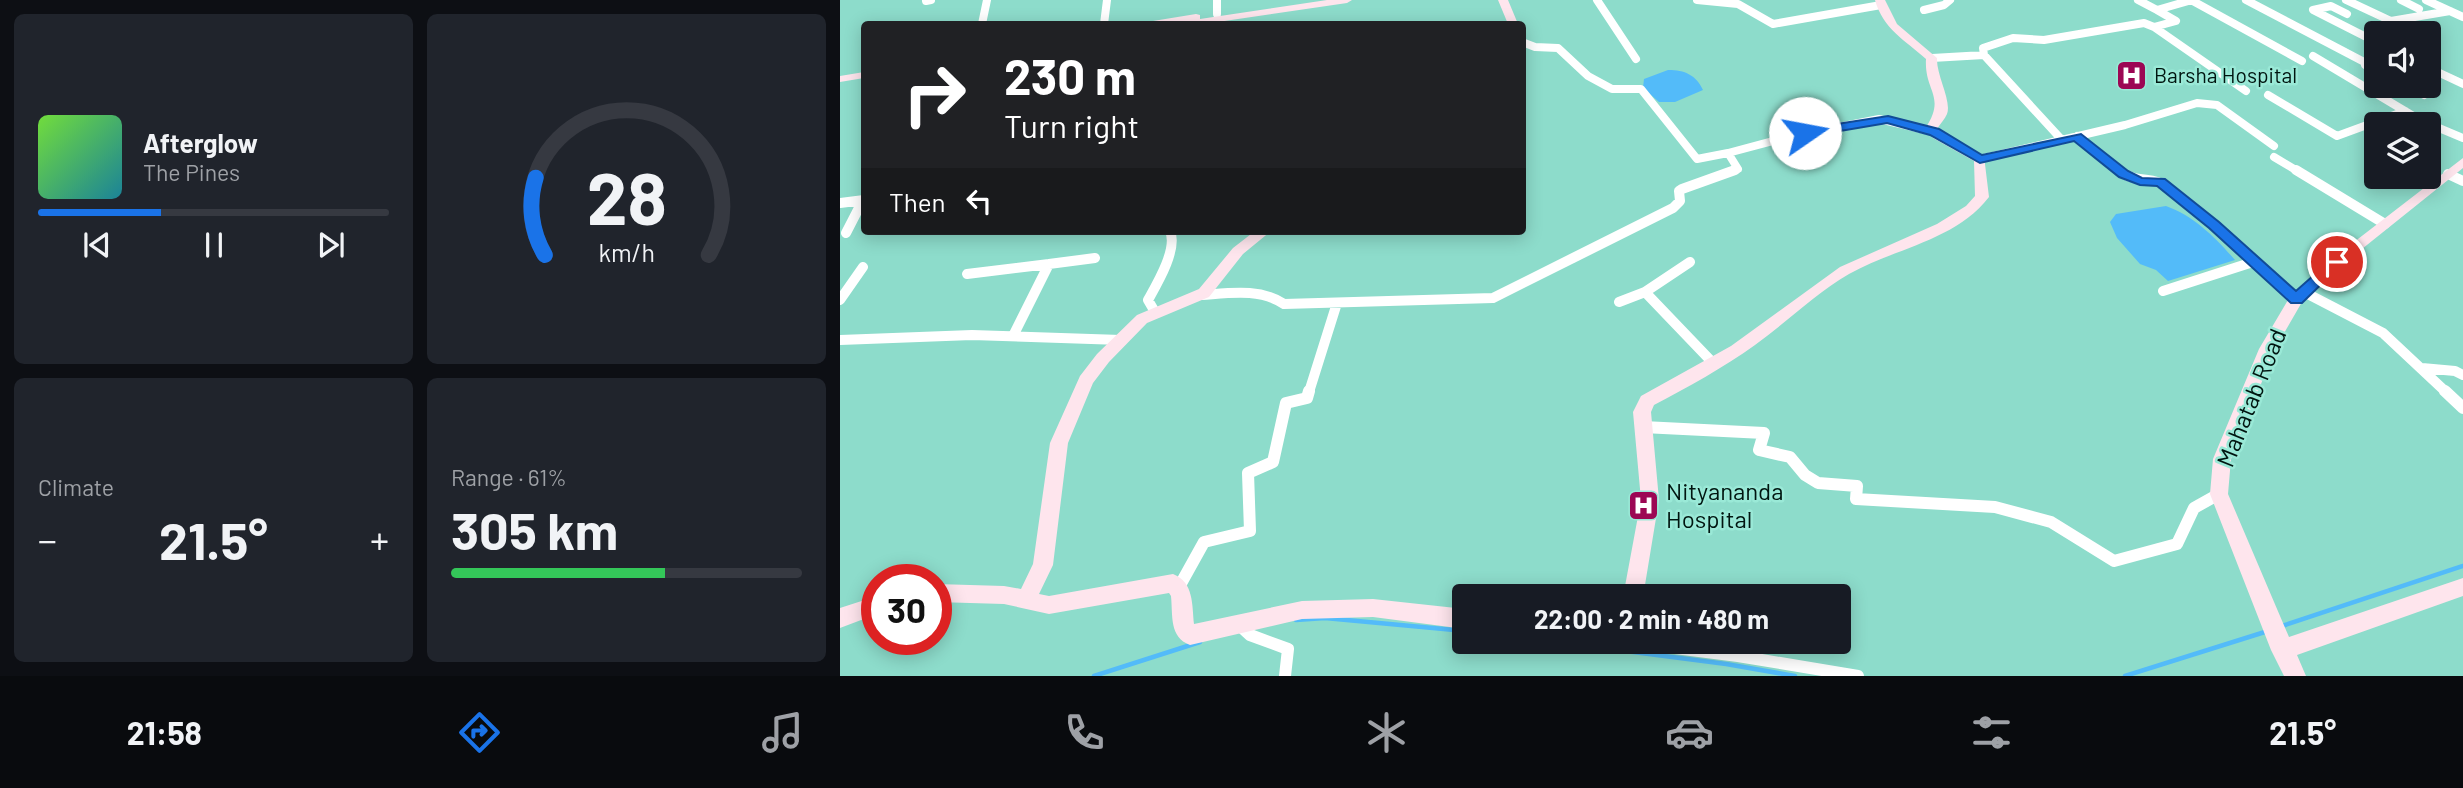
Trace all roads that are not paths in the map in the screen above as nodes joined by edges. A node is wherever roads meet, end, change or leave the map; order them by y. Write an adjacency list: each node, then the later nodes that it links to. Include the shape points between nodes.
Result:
1 (931, 0): 18 (street)
2 (988, 0): 28 (street)
3 (1107, 0): 29 (street)
4 (1217, 0): 25 (street)
5 (1312, 0): 25 (street)
6 (1347, 0): 31 (street)
7 (1503, 0): 32 (street)
8 (1597, 0): 40 (street)
9 (1697, 0): 19 (street, via 1744,5 1773,24)
10 (1950, 0): 22 (street)
11 (2138, 0): 23 (street)
12 (2191, 0): 23 (street); 41 (street)
13 (2246, 0): 39 (street)
14 (2319, 0): 20 (street)
15 (2346, 0): 24 (street, via 2391,21)
16 (2401, 0): 21 (street)
17 (2426, 0): 24 (street)
18 (926, 1)
19 (1880, 2): 38 (street, via 1892,27)
20 (2331, 6): 26 (street); 34 (street, via 2312,10)
21 (2419, 9)
22 (1924, 10)
23 (2157, 10): 33 (street, via 2176,21)
24 (2450, 11): 27 (street)
25 (1217, 14): 30 (street)
26 (2347, 14)
27 (2463, 17)
28 (983, 21)
29 (1104, 21)
30 (1172, 21)
31 (1206, 21)
32 (1509, 21)
33 (2154, 27): 36 (street, via 2144,23 2044,40 2013,38 1983,48); 48 (street)
34 (2364, 36)
35 (1526, 44): 56 (street, via 1558,48 1588,76 1612,89 1641,89 1697,159)
36 (1984, 55): 38 (street); 54 (street)
37 (2313, 56): 50 (street)
38 (1932, 58): 51 (street, via 1931,71 1942,106 1931,125)
39 (2364, 59)
40 (1636, 60)
41 (2302, 61)
42 (861, 72): 44 (street)
43 (861, 73): 46 (street)
44 (840, 74)
45 (2441, 74): 47 (street)
46 (840, 79)
47 (2463, 84)
48 (2246, 91)
49 (2268, 95): 50 (street, via 2337,136)
50 (2405, 111): 53 (street)
51 (1934, 132): 56 (street, via 1879,119); 58 (street)
52 (2077, 136): 54 (street); 55 (street, via 2190,104 2210,103); 70 (street, via 2123,174 2160,182)
53 (2463, 138)
54 (2062, 139): 58 (street)
55 (2274, 146)
56 (1728, 153): 80 (street, via 1738,169 1682,189 1673,208 1505,295)
57 (2274, 157): 64 (street)
58 (1980, 159): 85 (street, via 1983,188 1975,207 1827,282 1746,344)
59 (2463, 162): 60 (street, Mahatab Road)
60 (2456, 178): 64 (street, Mahatab Road)
61 (861, 200): 62 (street)
62 (840, 203)
63 (861, 206): 65 (street)
64 (2385, 224): 77 (street, Mahatab Road)
65 (846, 233)
66 (1172, 235): 81 (street, via 1163,276 1148,300)
67 (1259, 235): 76 (street, via 1238,251)
68 (1095, 258): 71 (street)
69 (1690, 262): 75 (street)
70 (2253, 262): 74 (street); 77 (street)
71 (1049, 264): 73 (street); 82 (street)
72 (863, 267): 78 (street)
73 (967, 274)
74 (2164, 291)
75 (1645, 292): 79 (street); 85 (street)
76 (1202, 295): 80 (street, via 1242,292 1272,296 1284,304); 81 (street)
77 (2300, 296): 86 (street, via 2383,333); 90 (street, Mahatab Road, via 2267,349 2222,459)
78 (840, 300)
79 (1619, 302)
80 (1337, 303): 92 (street, via 1307,398 1286,403 1273,462 1248,473 1250,531 1204,542)
81 (1155, 312): 84 (street)
82 (1013, 336): 83 (street); 84 (street)
83 (840, 340)
84 (1121, 340): 95 (street, via 1086,380 1059,443 1043,565)
85 (1713, 363): 89 (street, via 1647,401 1642,407)
86 (2422, 368): 87 (street); 88 (street)
87 (2463, 375)
88 (2463, 408)
89 (1643, 427): 90 (street, via 1764,433 1759,450 1790,457 1807,480 1857,486 1856,499 1995,507 2051,522 2114,561 2177,544 2194,508); 91 (street, via 1650,500)
90 (2219, 494): 100 (street, Mahatab Road)
91 (1635, 584)
92 (1179, 587): 95 (street, via 1173,583 1049,605); 99 (street, via 1184,631 1190,635)
93 (2463, 587): 100 (street)
94 (952, 593): 95 (street)
95 (1027, 598)
96 (861, 611): 97 (street)
97 (840, 618)
98 (1452, 619): 99 (street, via 1350,608 1302,610)
99 (1236, 623): 102 (street, via 1245,634 1288,649)
100 (2278, 637): 104 (street, Mahatab Road)
101 (1722, 654): 103 (street)
102 (1285, 676)
103 (1858, 676)
104 (2295, 676)

